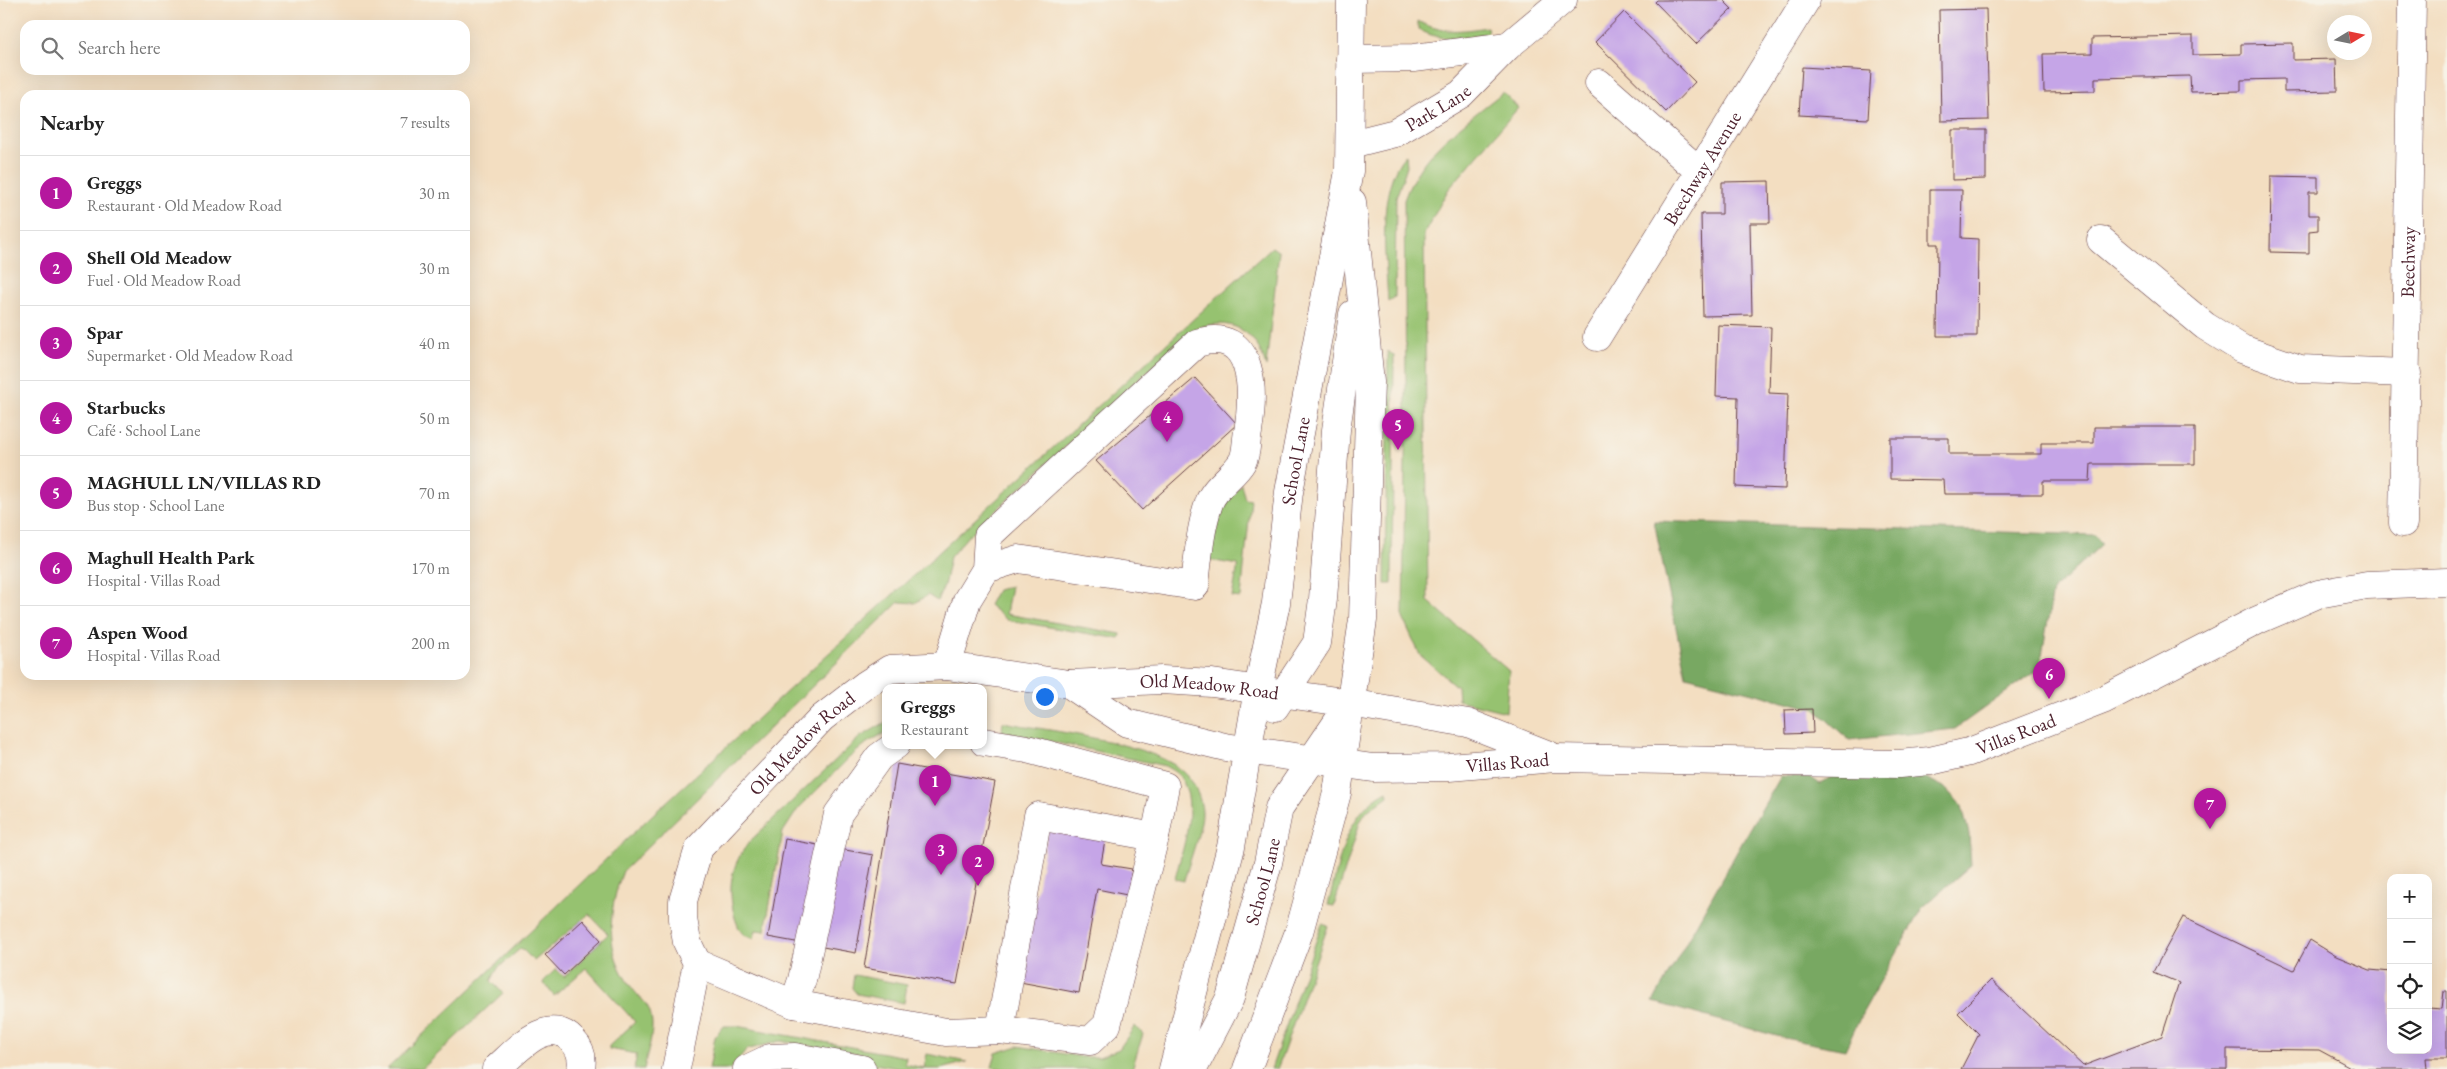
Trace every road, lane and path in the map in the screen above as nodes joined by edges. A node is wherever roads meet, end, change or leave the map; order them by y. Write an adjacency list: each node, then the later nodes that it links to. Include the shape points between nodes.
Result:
1 (1351, 0): 6 (street, School Lane)
2 (1563, 0): 5 (street, Park Lane)
3 (1806, 0): 9 (street, Beechway Avenue)
4 (2412, 0): 13 (street, Beechway)
5 (1508, 46): 6 (street, Park Lane, via 1414,58); 8 (street, Park Lane, via 1461,94)
6 (1350, 59): 8 (street, School Lane)
7 (1599, 83): 9 (street)
8 (1350, 158): 11 (street, School Lane); 19 (street, School Lane, via 1289,492 1276,603)
9 (1699, 171): 12 (street, Beechway Avenue)
10 (2101, 240): 13 (street, via 2205,326 2242,349 2300,369)
11 (1359, 276): 20 (street, School Lane, via 1336,430 1317,642); 21 (street, School Lane, via 1370,382 1364,600)
12 (1596, 336)
13 (2407, 373): 14 (street, Beechway)
14 (2403, 523)
15 (986, 568): 15 (street, via 988,536 1197,343 1222,340 1242,355 1250,379 1250,419 1243,460 1209,501 1198,552 1195,586 1018,559); 17 (street, via 967,600)
16 (2447, 582): 25 (street, Villas Road, via 2367,585 2318,594 2258,620 2103,700 1969,752 1930,761 1860,764)
17 (947, 666): 18 (street, Old Meadow Road); 29 (street, Old Meadow Road, via 890,669 865,685 822,718 699,848 685,892 682,919 687,942)
18 (1069, 684): 19 (street, Old Meadow Road, via 1162,680); 24 (street, Old Meadow Road, via 1127,723)
19 (1258, 689): 20 (street, Old Meadow Road); 24 (street, School Lane)
20 (1284, 693): 21 (street, Old Meadow Road); 24 (street, School Lane)
21 (1350, 702): 25 (street, Villas Road, via 1468,723); 26 (street, School Lane); 27 (street, School Lane)
22 (987, 742): 28 (street, via 1027,749 1165,786)
23 (890, 749): 30 (street, via 879,757 838,814)
24 (1247, 750): 26 (street, Villas Road); 38 (street, School Lane, via 1231,847)
25 (1555, 758): 27 (street, Villas Road, via 1441,767 1373,768)
26 (1312, 759): 27 (street, Villas Road); 39 (street, School Lane, via 1279,808 1268,863 1230,998)
27 (1342, 764): 40 (street, School Lane, via 1299,932)
28 (1155, 837): 31 (street, via 1107,1024 1090,1041); 31 (street, via 1038,816)
29 (697, 963): 30 (street); 35 (street)
30 (794, 1004): 31 (street, via 946,1032)
31 (1000, 1030)
32 (800, 1064): 36 (street, via 795,1057 770,1058); 37 (street)
33 (496, 1069): 34 (street, via 536,1035 549,1031 562,1033 580,1048)
34 (581, 1069)
35 (676, 1069)
36 (747, 1069)
37 (862, 1069)
38 (1173, 1069)
39 (1193, 1069)
40 (1247, 1069)

